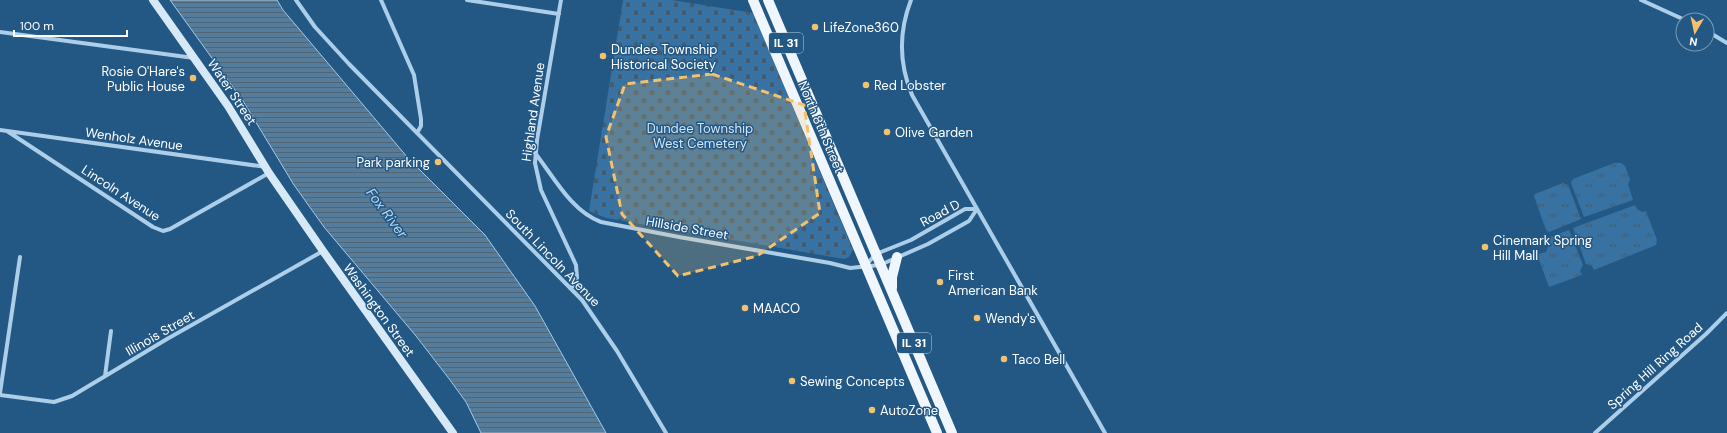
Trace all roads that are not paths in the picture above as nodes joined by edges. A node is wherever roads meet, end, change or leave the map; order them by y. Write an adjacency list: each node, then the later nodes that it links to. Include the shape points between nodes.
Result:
1 (153, 0): 17 (street, Water Street)
2 (296, 0): 20 (street, via 315,27)
3 (381, 0): 20 (street, via 414,75 422,119)
4 (467, 0): 10 (street)
5 (561, 0): 10 (street, Highland Avenue)
6 (753, 0): 15 (main road, North 8th Street)
7 (768, 0): 14 (main road, North 8th Street / IL 31)
8 (911, 0): 24 (street, via 902,34 905,76 918,106)
9 (1641, 0): 11 (street)
10 (559, 14): 21 (street, Highland Avenue)
11 (1675, 15)
12 (0, 32): 17 (street)
13 (1715, 36): 16 (street)
14 (784, 37): 15 (main road); 26 (main road, North 8th Street / IL 31)
15 (771, 43): 29 (main road, North 8th Street)
16 (1727, 43)
17 (194, 58): 22 (street, Water Street)
18 (0, 130): 19 (street, Wenholz Avenue)
19 (6, 132): 22 (street, Wenholz Avenue); 22 (street, Lincoln Avenue, via 163,231)
20 (417, 133): 31 (street, South Lincoln Avenue)
21 (535, 153): 29 (street, Hillside Street, via 579,209 590,218 601,222 830,262 850,268); 31 (street, Highland Avenue, via 535,169 539,184 576,265 578,278)
22 (268, 170): 23 (street, Water Street)
23 (288, 199): 25 (street, Washington Street)
24 (977, 209): 26 (street, Road D, via 965,209 911,240); 28 (street, Road D, via 969,221 928,244); 41 (street)
25 (323, 251): 35 (street, Illinois Street); 37 (street, Washington Street)
26 (876, 254): 29 (street, Road D); 30 (main road, IL 31)
27 (20, 257): 36 (street)
28 (897, 257): 30 (street, Road D); 32 (main road, via 892,276)
29 (866, 265): 30 (street, Road D); 39 (main road, North 8th Street)
30 (880, 265): 32 (main road, IL 31)
31 (571, 289): 38 (street, South Lincoln Avenue, via 589,308)
32 (892, 292): 40 (main road, IL 31)
33 (1727, 313): 42 (street, Spring Hill Ring Road)
34 (111, 331): 35 (street)
35 (105, 376): 36 (street, Illinois Street, via 72,396 56,402)
36 (0, 394)
37 (453, 433)
38 (666, 433)
39 (937, 433)
40 (952, 433)
41 (1105, 433)
42 (1595, 433)

